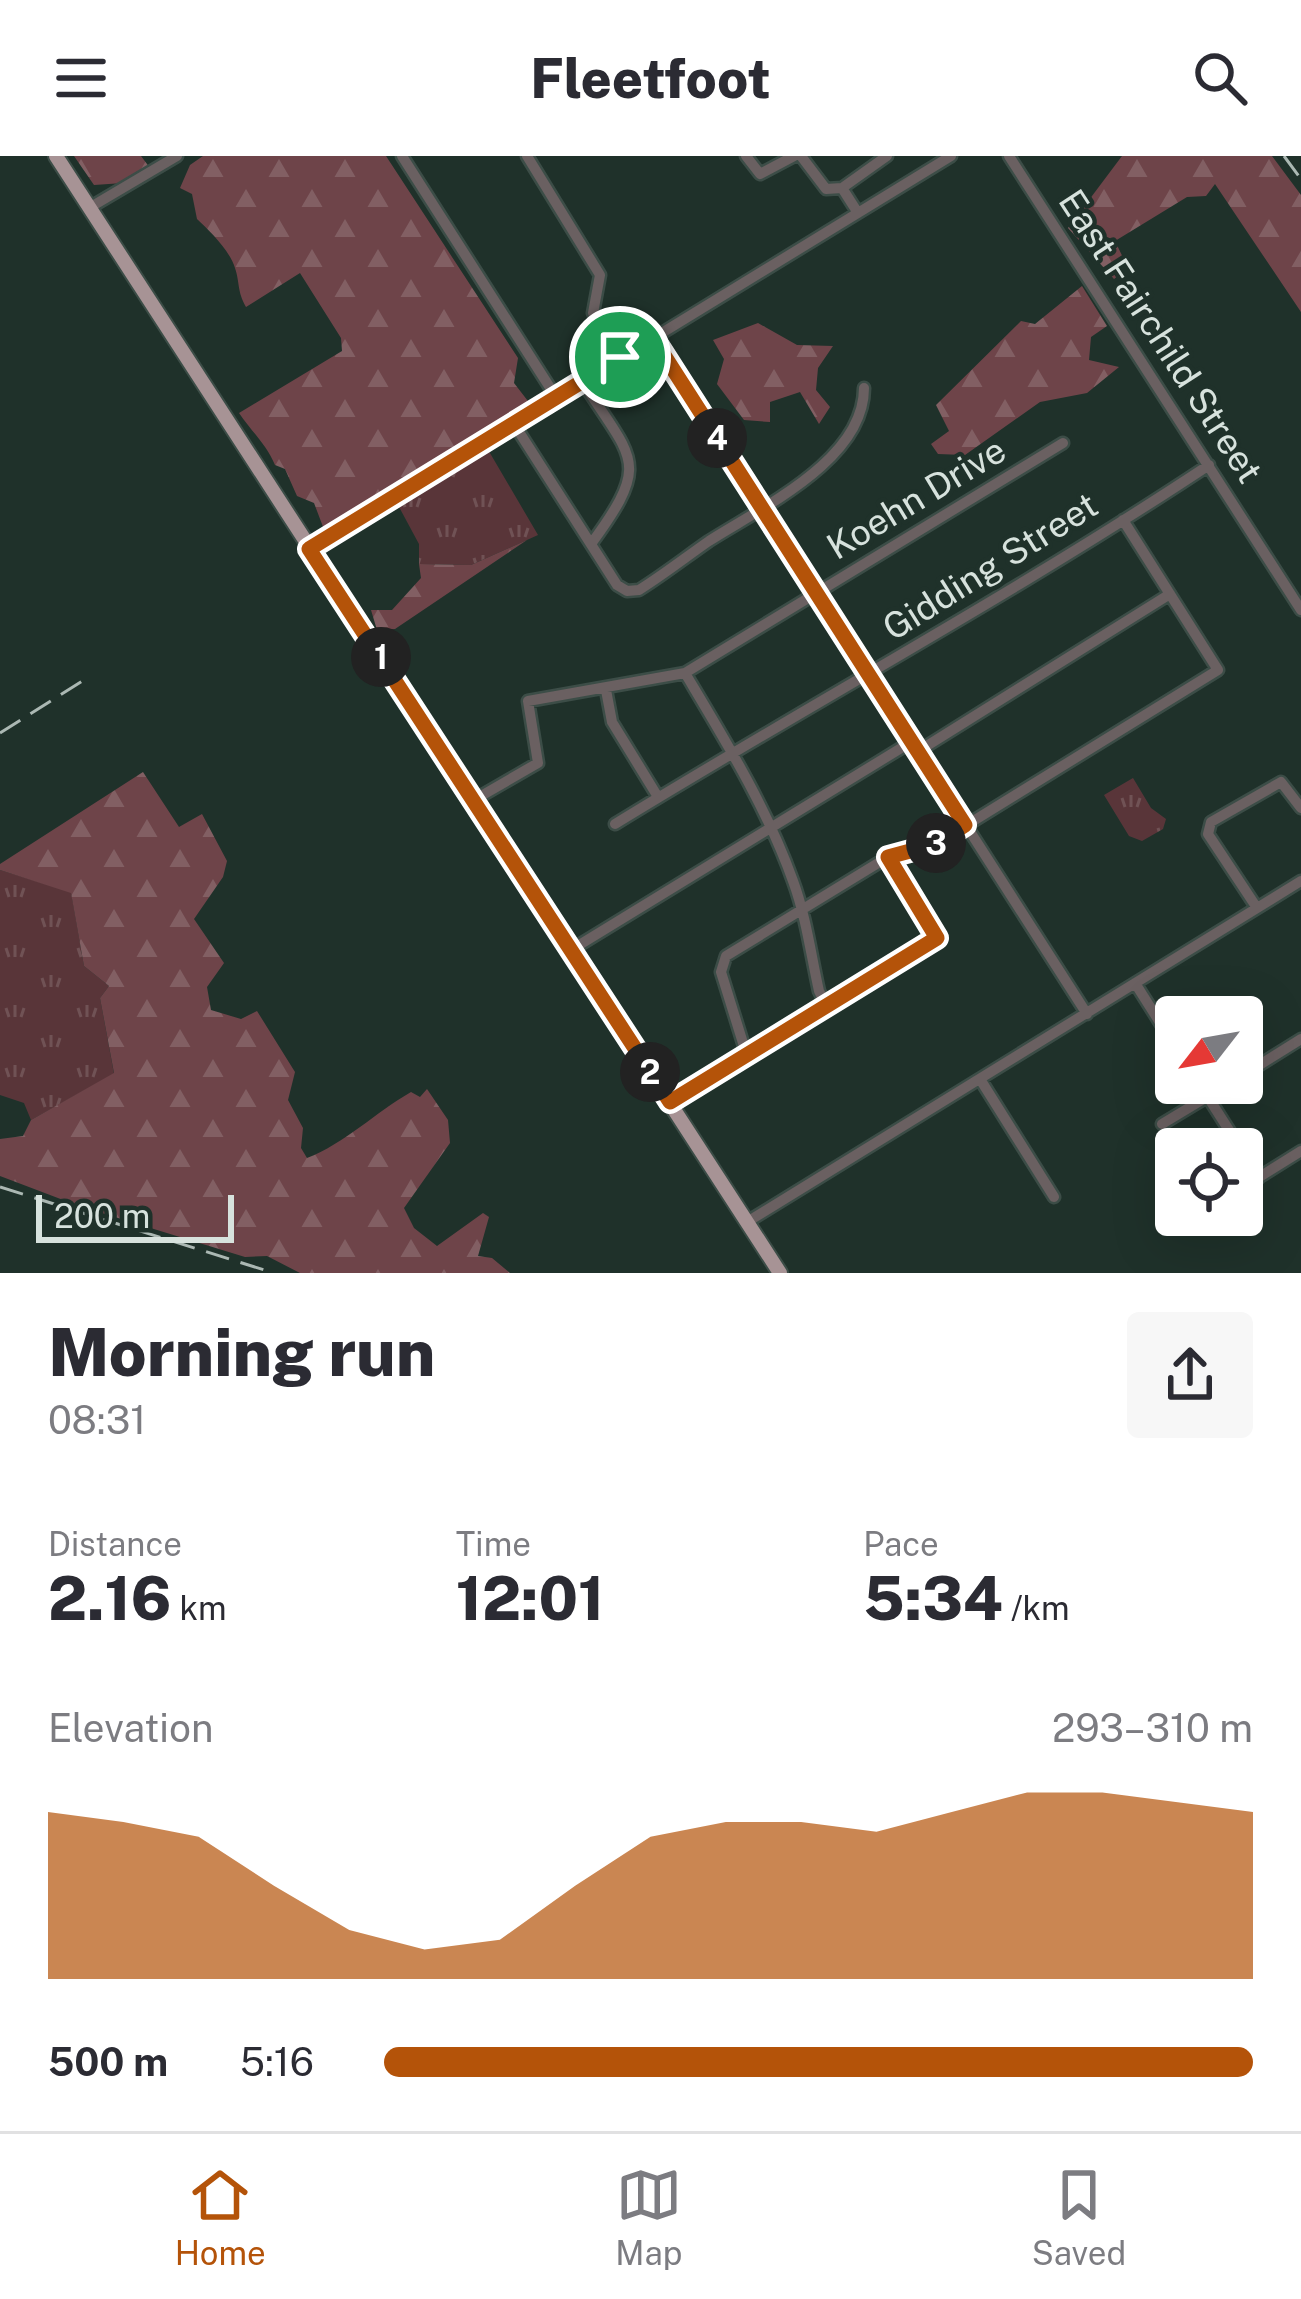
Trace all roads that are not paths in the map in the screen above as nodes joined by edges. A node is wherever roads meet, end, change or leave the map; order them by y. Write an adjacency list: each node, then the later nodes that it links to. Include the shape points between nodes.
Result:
1 (56, 156): 11 (main road)
2 (177, 156): 11 (street)
3 (402, 156): 17 (street)
4 (527, 156): 14 (street, via 600,275 593,313)
5 (746, 156): 6 (street, via 760,174)
6 (798, 156): 10 (street, via 826,189)
7 (887, 156): 10 (street)
8 (951, 156): 12 (street)
9 (1009, 156): 20 (street, East Fairchild Street)
10 (842, 188): 12 (street)
11 (89, 208): 24 (main road)
12 (858, 213): 13 (street)
13 (653, 338): 14 (street); 21 (street)
14 (620, 357): 15 (street)
15 (582, 382): 17 (street); 23 (street, via 631,467 628,489)
16 (864, 388): 21 (street, via 864,404 839,448)
17 (556, 397): 18 (street)
18 (514, 424): 23 (street); 24 (street)
19 (1063, 443): 25 (street, Koehn Drive)
20 (1209, 465): 22 (street, Gidding Street); 27 (street, East Fairchild Street)
21 (762, 508): 23 (street, via 639,590 616,585); 25 (street)
22 (1123, 520): 26 (street); 29 (street, Gidding Street)
23 (591, 544)
24 (309, 549): 34 (main road)
25 (817, 593): 28 (street, Koehn Drive); 29 (street)
26 (1169, 594): 31 (street); 37 (street, via 1218,670)
27 (1301, 610)
28 (686, 674): 30 (street, Koehn Drive); 32 (street)
29 (869, 676): 31 (street); 32 (street, Gidding Street)
30 (606, 689): 33 (street, via 612,722); 34 (street, Koehn Drive, via 528,701 538,763)
31 (914, 747): 37 (street); 38 (street)
32 (733, 753): 33 (street, Gidding Street); 38 (street)
33 (658, 797): 36 (street, Gidding Street)
34 (474, 800): 43 (main road)
35 (1301, 808): 41 (street, via 1281,782 1208,827)
36 (615, 824)
37 (965, 825): 39 (street, via 936,844); 46 (street)
38 (771, 828): 42 (street); 43 (street)
39 (888, 857): 42 (street); 45 (street, via 937,938)
40 (1301, 880): 41 (street)
41 (1257, 908): 44 (street)
42 (802, 910): 45 (street); 49 (street, via 721,963)
43 (571, 950): 52 (main road)
44 (1136, 983): 46 (street); 47 (street)
45 (826, 1006): 49 (street)
46 (1087, 1014): 51 (street)
47 (1155, 1014)
48 (1301, 1040): 50 (street)
49 (747, 1056): 52 (street)
50 (1263, 1063)
51 (980, 1079): 57 (street); 58 (street)
52 (670, 1102): 58 (main road)
53 (1196, 1104): 54 (street)
54 (1162, 1124)
55 (1301, 1151): 56 (street)
56 (1263, 1175)
57 (1054, 1197)
58 (747, 1222): 59 (main road)
59 (780, 1273)

